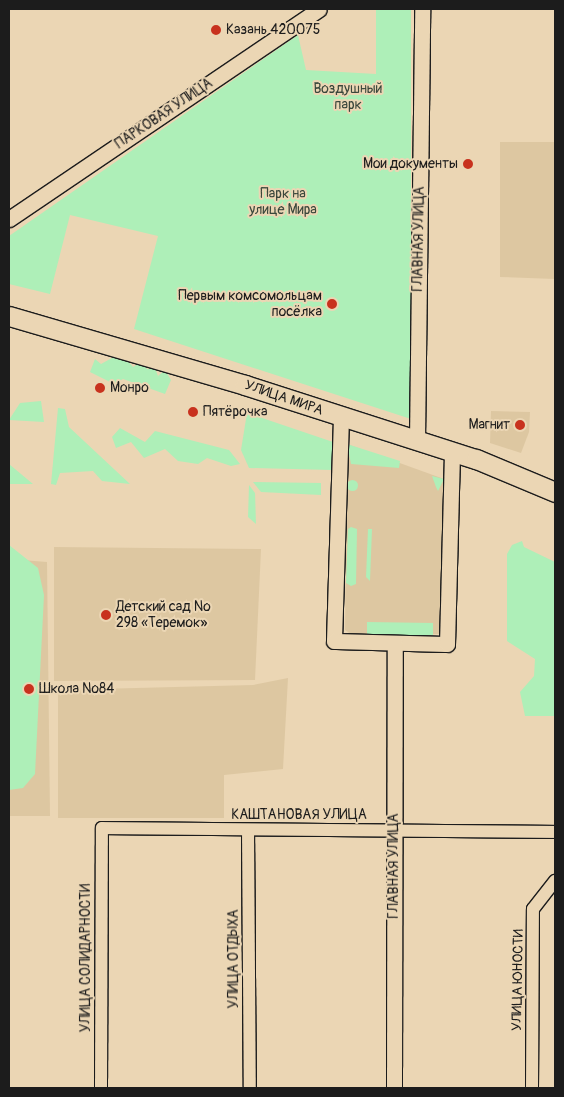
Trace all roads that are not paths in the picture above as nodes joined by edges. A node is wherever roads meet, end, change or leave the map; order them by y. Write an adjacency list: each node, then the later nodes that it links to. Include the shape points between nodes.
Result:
1 (320, 9): 3 (street, ПАРКОВАЯ УЛИЦА)
2 (422, 9): 6 (street, ГЛАВНАЯ УЛИЦА)
3 (9, 219)
4 (9, 316): 5 (main road, УЛИЦА МИРА, via 123,347)
5 (341, 417): 6 (main road, УЛИЦА МИРА); 9 (street, via 334,641)
6 (416, 440): 7 (main road, УЛИЦА МИРА)
7 (452, 452): 8 (main road, УЛИЦА МИРА); 9 (street, via 447,644)
8 (555, 492)
9 (394, 643): 12 (street, ГЛАВНАЯ УЛИЦА)
10 (102, 828): 11 (street, КАШТАНОВАЯ УЛИЦА); 15 (street, УЛИЦА СОЛИДАРНОСТИ)
11 (248, 830): 12 (street, КАШТАНОВАЯ УЛИЦА); 16 (street, УЛИЦА ОТДЫХА)
12 (394, 830): 13 (street, КАШТАНОВАЯ УЛИЦА); 17 (street, ГЛАВНАЯ УЛИЦА)
13 (555, 832)
14 (555, 880): 18 (street, УЛИЦА ЮНОСТИ, via 533,909)
15 (101, 1088)
16 (250, 1088)
17 (394, 1088)
18 (532, 1088)

